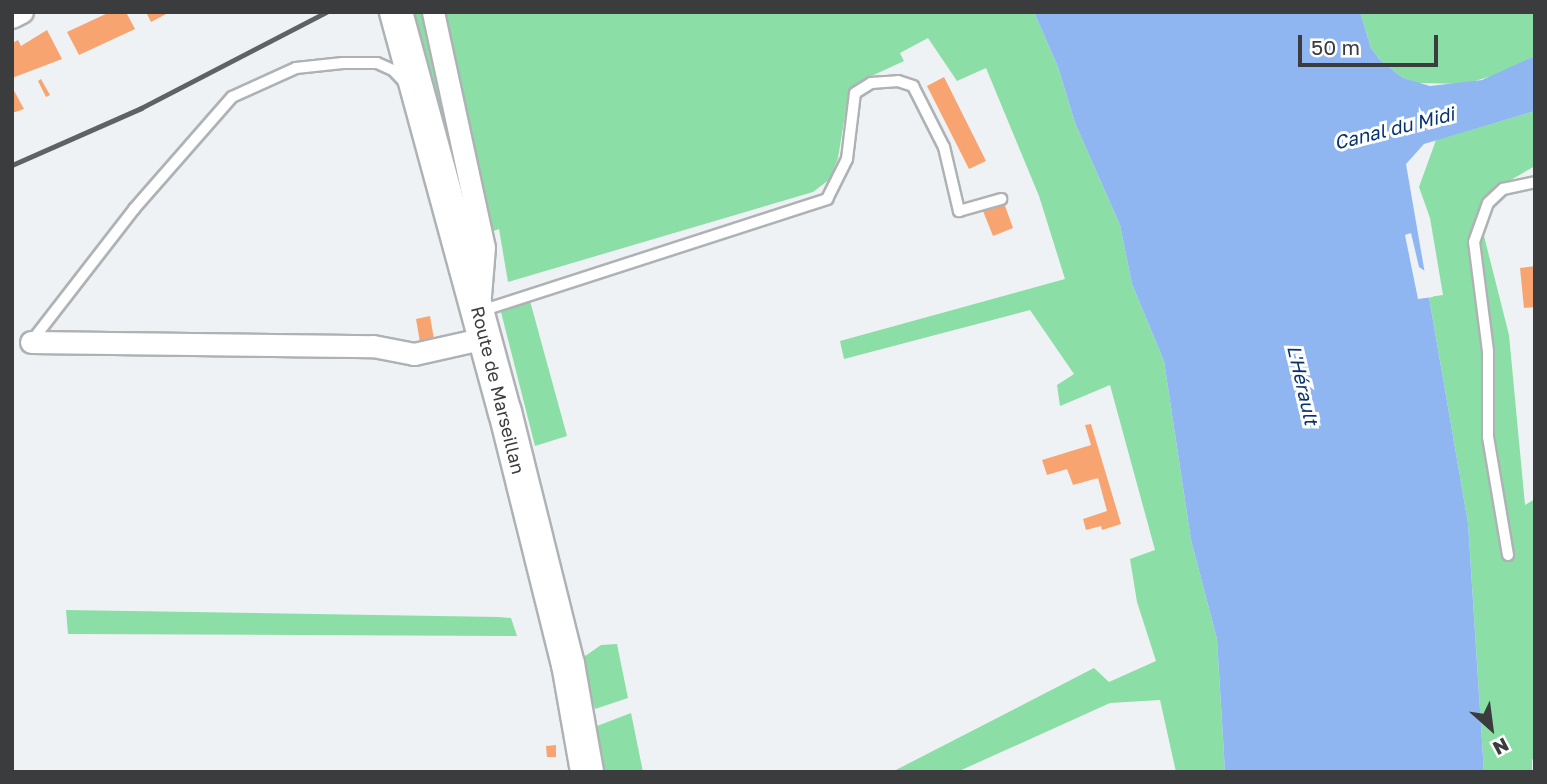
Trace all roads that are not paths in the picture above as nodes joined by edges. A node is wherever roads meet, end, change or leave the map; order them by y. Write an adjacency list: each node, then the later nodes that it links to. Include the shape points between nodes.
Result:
1 (22, 12): 4 (street)
2 (396, 12): 5 (main road, Route de Marseillan)
3 (433, 12): 8 (street, via 484,247)
4 (12, 17)
5 (417, 88): 8 (main road, Route de Marseillan); 9 (lane, via 377,63 343,63 296,68 232,97 134,209)
6 (1535, 182): 10 (lane, via 1503,189 1488,203 1474,242 1488,351 1488,437)
7 (1001, 199): 8 (lane, via 958,211 944,147 913,86 898,81 871,83 855,93 847,159 827,199)
8 (482, 325): 9 (street, via 414,354 373,346); 11 (main road, Route de Marseillan, via 568,664)
9 (31, 342)
10 (1508, 555)
11 (587, 772)

